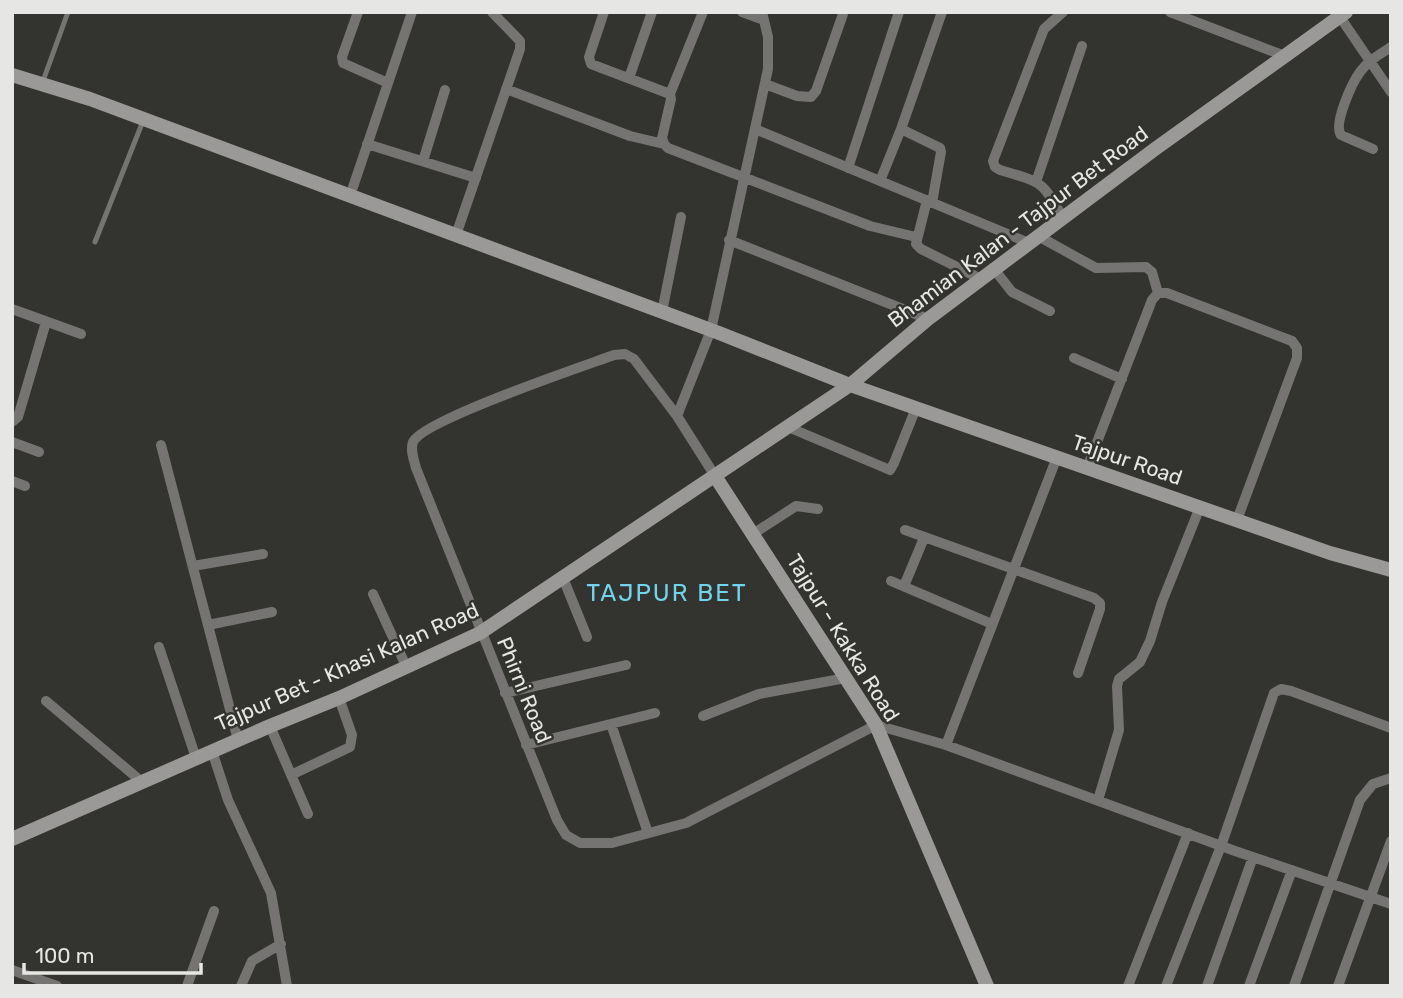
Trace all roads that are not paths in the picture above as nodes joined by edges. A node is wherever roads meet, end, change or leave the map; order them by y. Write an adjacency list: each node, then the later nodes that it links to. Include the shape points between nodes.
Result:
1 (68, 12): 23 (lane)
2 (358, 12): 22 (street, via 343,62)
3 (412, 12): 22 (street)
4 (492, 12): 25 (street, via 520,41)
5 (604, 12): 21 (street, via 589,57 591,64)
6 (652, 12): 21 (street)
7 (703, 12): 28 (street)
8 (742, 12): 15 (street)
9 (899, 12): 36 (street)
10 (942, 12): 31 (street)
11 (1063, 12): 40 (street, via 1044,29 993,161 1000,170)
12 (1170, 12): 18 (street)
13 (843, 14): 24 (street, via 811,97)
14 (1343, 15): 18 (street, Bhamian Kalan - Tajpur Bet Road); 19 (street)
15 (763, 16): 24 (street, via 770,52)
16 (1082, 46): 40 (street)
17 (1391, 47): 19 (street)
18 (1285, 56): 44 (street, Bhamian Kalan - Tajpur Bet Road)
19 (1370, 61): 27 (street); 34 (street, via 1353,83 1338,130)
20 (12, 75): 23 (street, Tajpur Road)
21 (629, 78): 28 (street)
22 (388, 83): 32 (street)
23 (42, 84): 29 (street, Tajpur Road)
24 (765, 84): 30 (street)
25 (506, 89): 33 (street, via 629,136); 38 (street)
26 (445, 90): 35 (street)
27 (1391, 92)
28 (670, 94): 33 (street)
29 (144, 119): 41 (street, Tajpur Road); 49 (lane)
30 (755, 129): 36 (street); 37 (street)
31 (901, 130): 39 (street); 42 (street, via 940,148)
32 (367, 144): 35 (street); 41 (street)
33 (664, 144): 37 (street)
34 (1374, 149)
35 (423, 161): 38 (street)
36 (848, 168): 39 (street)
37 (744, 177): 46 (street, via 870,226); 47 (street)
38 (476, 178): 45 (street)
39 (880, 181): 42 (street)
40 (1036, 182): 44 (street, via 1047,190)
41 (350, 196): 45 (street, Tajpur Road)
42 (930, 202): 46 (street); 48 (street)
43 (681, 217): 55 (street)
44 (1063, 218): 48 (street, Bhamian Kalan - Tajpur Bet Road)
45 (456, 235): 55 (street, Tajpur Road)
46 (916, 237): 51 (street, via 921,249)
47 (730, 240): 56 (street); 58 (street)
48 (1034, 240): 50 (street, Bhamian Kalan - Tajpur Bet Road); 52 (street, via 1096,268 1146,267)
49 (95, 242)
50 (994, 269): 51 (street, Bhamian Kalan - Tajpur Bet Road); 54 (street, via 1012,292)
51 (981, 279): 56 (street, Bhamian Kalan - Tajpur Bet Road)
52 (1158, 293): 61 (street); 77 (street, via 1292,341 1297,348)
53 (12, 309): 57 (street)
54 (1050, 311)
55 (662, 312): 58 (street, Tajpur Road)
56 (928, 319): 62 (street, Bhamian Kalan - Tajpur Bet Road)
57 (46, 321): 59 (street); 65 (street, via 18,417)
58 (711, 330): 62 (street, Tajpur Road); 64 (street)
59 (80, 334)
60 (1074, 358): 61 (street)
61 (1122, 379): 71 (street)
62 (850, 385): 63 (street, Tajpur Road); 66 (street, Bhamian Kalan - Tajpur Bet Road)
63 (916, 408): 66 (street, via 890,470); 70 (street, Tajpur Road)
64 (677, 416): 72 (street, Phirni Road); 92 (street, Phirni Road, via 634,359 625,354 476,407 421,433 412,451 416,468)
65 (12, 422)
66 (788, 427): 72 (street, Bhamian Kalan - Tajpur Bet Road)
67 (12, 442): 69 (street)
68 (162, 445): 82 (street)
69 (39, 452)
70 (1057, 457): 71 (street, Tajpur Road); 83 (street)
71 (1087, 468): 75 (street, Tajpur Road)
72 (715, 476): 79 (street, Tajpur - Kakka Road); 85 (street, Tajpur Bet - Khasi Kalan Road)
73 (12, 481): 74 (street)
74 (25, 486)
75 (1200, 507): 77 (street, Tajpur Road); 116 (street, via 1150,641 1140,662 1119,679 1119,730)
76 (818, 509): 79 (street, via 796,506)
77 (1237, 520): 84 (street, Tajpur Road)
78 (905, 530): 80 (street)
79 (752, 534): 98 (street, Tajpur - Kakka Road)
80 (924, 538): 83 (street); 87 (street)
81 (263, 554): 82 (street)
82 (193, 566): 91 (street)
83 (1014, 570): 90 (street); 97 (street, via 1100,603)
84 (1391, 570)
85 (563, 578): 92 (street, Tajpur Bet - Khasi Kalan Road); 93 (street)
86 (891, 581): 87 (street)
87 (904, 586): 90 (street)
88 (373, 594): 96 (street)
89 (272, 612): 91 (street)
90 (992, 624): 110 (street)
91 (208, 625): 108 (street)
92 (481, 633): 96 (street, Tajpur Bet - Khasi Kalan Road); 99 (street, Phirni Road)
93 (587, 637)
94 (159, 647): 112 (street)
95 (626, 665): 99 (street)
96 (406, 666): 100 (street, Tajpur Bet - Khasi Kalan Road)
97 (1077, 673)
98 (846, 678): 103 (street, via 760,694); 105 (street, Tajpur - Kakka Road)
99 (505, 693): 109 (street, Phirni Road)
100 (340, 698): 106 (street, Tajpur Bet - Khasi Kalan Road); 113 (street, via 352,735 350,747)
101 (46, 701): 115 (street)
102 (655, 713): 104 (street)
103 (703, 716)
104 (611, 724): 109 (street); 118 (street)
105 (876, 725): 110 (street); 118 (street, Phirni Road, via 686,823); 135 (street, Tajpur - Kakka Road)
106 (270, 726): 108 (street, Tajpur Bet - Khasi Kalan Road); 113 (street)
107 (1391, 728): 122 (street, via 1291,691 1274,693)
108 (238, 740): 111 (street, Tajpur Bet - Khasi Kalan Road)
109 (526, 745): 118 (street, Phirni Road, via 566,835 598,845)
110 (946, 745): 116 (street)
111 (212, 751): 112 (street, Tajpur Bet - Khasi Kalan Road); 129 (street, via 228,800 271,893)
112 (196, 758): 115 (street, Tajpur Bet - Khasi Kalan Road)
113 (291, 775): 117 (street)
114 (1391, 778): 125 (street, via 1373,784 1360,800)
115 (142, 782): 120 (street, Tajpur Bet - Khasi Kalan Road)
116 (1098, 800): 119 (street)
117 (308, 814)
118 (648, 833)
119 (1188, 833): 122 (street); 136 (street)
120 (12, 839)
121 (1391, 841): 126 (street)
122 (1222, 846): 123 (street); 137 (street)
123 (1253, 857): 124 (street); 138 (street)
124 (1292, 870): 125 (street); 139 (street)
125 (1330, 883): 126 (street); 140 (street)
126 (1369, 897): 127 (street); 141 (street)
127 (1391, 904)
128 (214, 911): 132 (street)
129 (281, 944): 133 (street, via 252,961); 134 (street)
130 (12, 970): 131 (street)
131 (50, 985)
132 (187, 986)
133 (241, 986)
134 (287, 986)
135 (987, 986)
136 (1128, 986)
137 (1167, 986)
138 (1207, 986)
139 (1249, 986)
140 (1294, 986)
141 (1338, 986)

